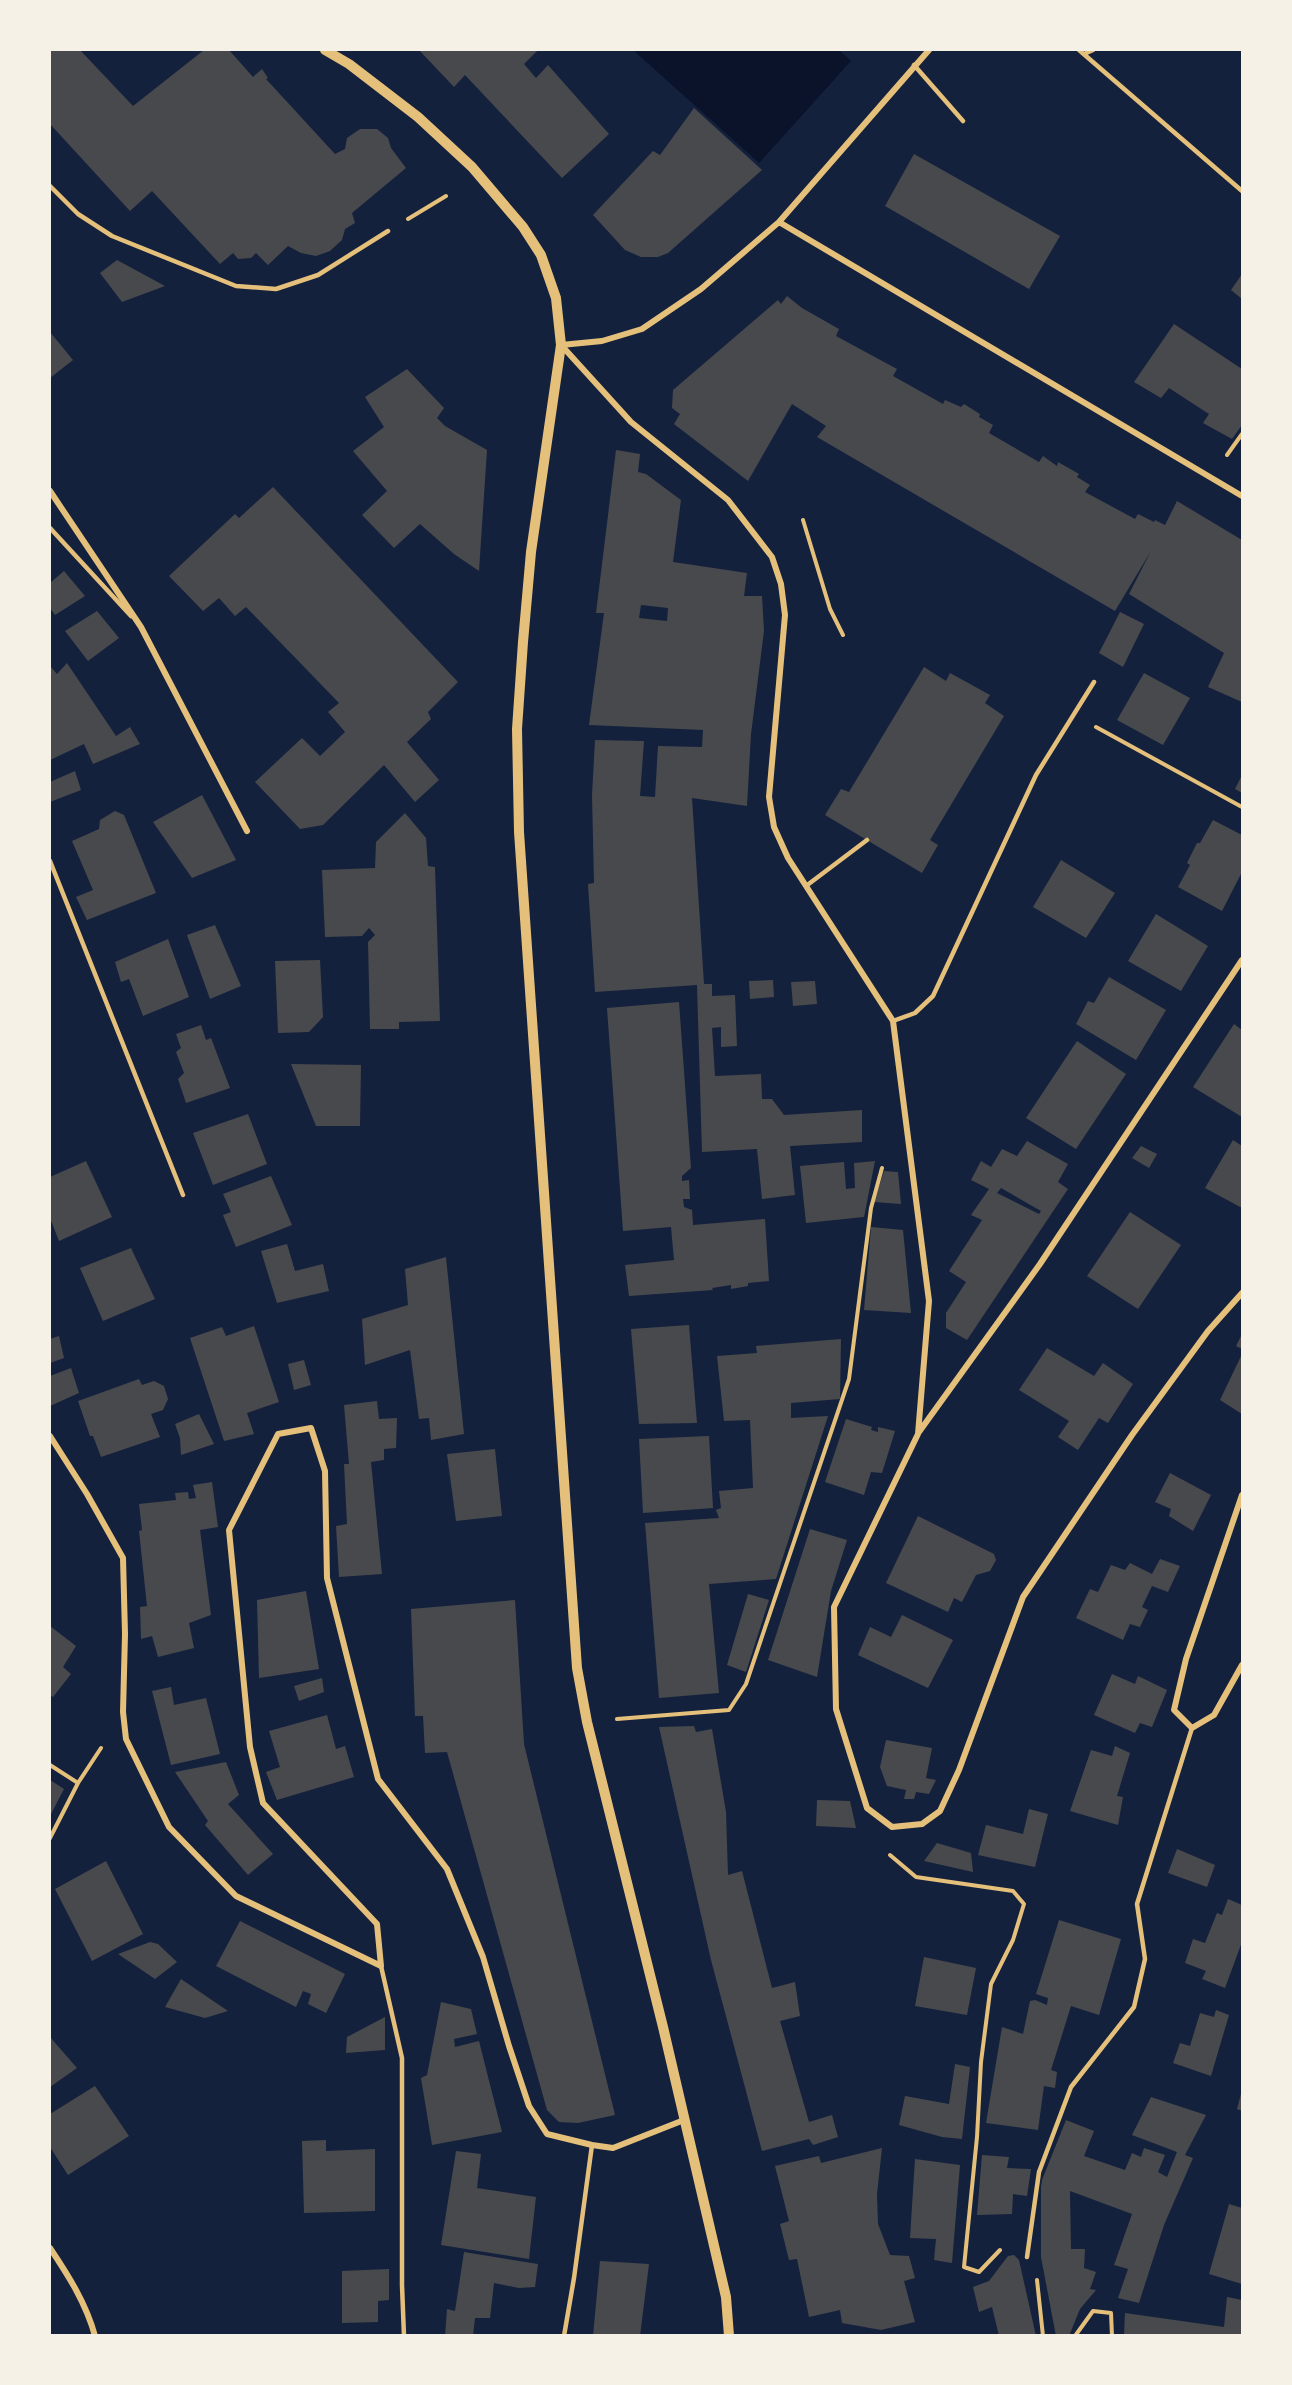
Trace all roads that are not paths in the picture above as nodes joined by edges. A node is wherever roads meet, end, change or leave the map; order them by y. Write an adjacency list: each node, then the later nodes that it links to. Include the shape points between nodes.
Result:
1 (325, 50): 12 (street, via 417,117 472,167 523,227 541,255 556,298)
2 (929, 50): 6 (street)
3 (1079, 50): 5 (lane)
4 (1093, 50): 5 (lane)
5 (1084, 54): 9 (lane)
6 (914, 65): 7 (lane); 10 (street)
7 (963, 121)
8 (50, 186): 11 (lane, via 78,214 112,236 236,286 276,289 318,275)
9 (1242, 191)
10 (778, 222): 12 (street, via 701,290 642,329 602,342); 14 (street)
11 (388, 231)
12 (561, 345): 21 (street, via 631,422 728,501 771,557 781,584 785,615 769,797 774,827); 32 (street, via 531,552 523,642 517,729 519,832 577,1668 586,1722)
13 (50, 491): 16 (street)
14 (1242, 496)
15 (50, 528): 16 (lane)
16 (141, 627): 18 (street)
17 (1094, 682): 23 (lane, via 1036,775 933,996 915,1013)
18 (247, 831)
19 (867, 840): 21 (lane)
20 (50, 861): 24 (lane)
21 (806, 886): 23 (street)
22 (1242, 960): 26 (street, via 1040,1264)
23 (893, 1021): 26 (street, via 929,1301)
24 (183, 1195)
25 (1242, 1293): 26 (street, via 1208,1331 1132,1435 1023,1597 940,1811 922,1824 892,1827 867,1808 836,1709 834,1607)
26 (918, 1434)
27 (50, 1436): 31 (street, via 123,1558 126,1739 169,1827 236,1896)
28 (1242, 1495): 30 (street, via 1186,1659 1174,1710)
29 (1242, 1665): 30 (street, via 1214,1715)
30 (1192, 1728): 35 (lane, via 1137,1904 1145,1959 1134,2007 1071,2086 1039,2172)
31 (381, 1966): 33 (street, via 377,1924 263,1803 250,1747 229,1530 278,1434 311,1428 325,1471 327,1578 378,1779 447,1869 483,1957 529,2106 547,2134); 37 (lane, via 402,2058)
32 (684, 2120): 33 (street, via 613,2148); 39 (street, via 726,2297)
33 (592, 2145): 38 (lane)
34 (50, 2248): 36 (street, via 72,2281)
35 (1027, 2257)
36 (95, 2336)
37 (404, 2336)
38 (564, 2336)
39 (729, 2336)

